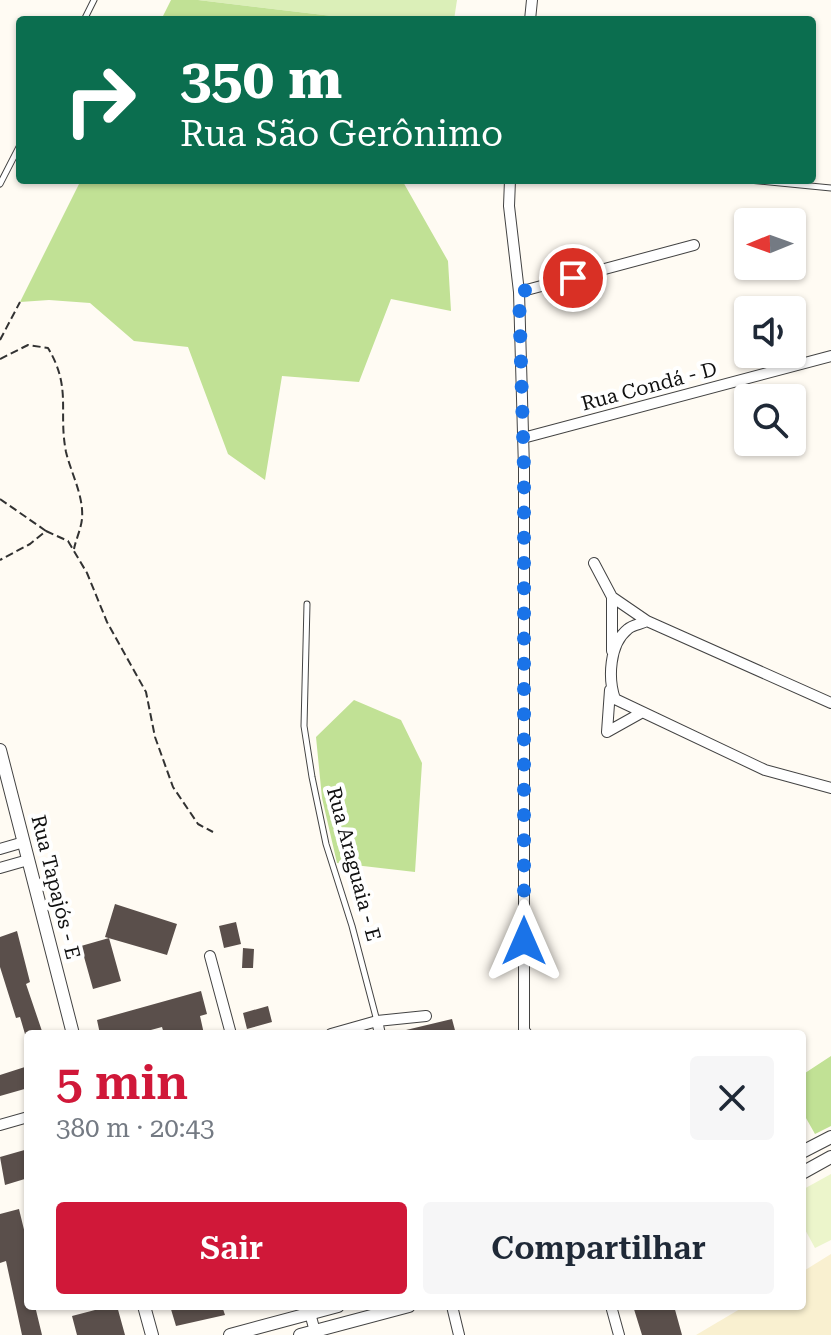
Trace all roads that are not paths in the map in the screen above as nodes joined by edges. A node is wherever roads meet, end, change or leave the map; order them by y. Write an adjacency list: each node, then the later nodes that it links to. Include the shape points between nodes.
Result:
1 (16, 153): 2 (lane)
2 (0, 184)
3 (510, 184): 7 (street)
4 (790, 184): 5 (lane)
5 (831, 188)
6 (694, 245): 7 (street)
7 (519, 292): 9 (street)
8 (831, 356): 9 (street, Rua Condá - D)
9 (523, 438): 31 (street)
10 (594, 563): 11 (street)
11 (612, 597): 13 (street); 14 (street)
12 (307, 604): 26 (lane, Rua Araguaia - E, via 304,726 310,765 326,844)
13 (647, 621): 14 (street, via 627,629); 16 (street)
14 (612, 654): 15 (street)
15 (610, 684): 17 (street, via 615,699); 17 (street, via 607,732)
16 (831, 703)
17 (641, 713): 19 (street, via 765,770)
18 (0, 750): 20 (street, Rua Tapajós - E)
19 (831, 788)
20 (24, 842): 21 (street); 22 (street, Rua Tapajós - E)
21 (0, 849)
22 (28, 860): 23 (street); 27 (street, Rua Tapajós - E)
23 (0, 868)
24 (210, 956): 28 (street)
25 (426, 1016): 26 (street)
26 (377, 1021): 29 (street); 30 (street, Rua Araguaia - E)
27 (72, 1030)
28 (230, 1030)
29 (345, 1030)
30 (379, 1030)
31 (524, 1030)
32 (24, 1118): 33 (street)
33 (0, 1125)
34 (831, 1137): 35 (street)
35 (806, 1150)
36 (831, 1157): 37 (street)
37 (806, 1171)
38 (145, 1310): 44 (street)
39 (309, 1310): 43 (street); 45 (street)
40 (395, 1310): 43 (street)
41 (453, 1310): 47 (street)
42 (612, 1310): 48 (street)
43 (315, 1333): 46 (street)
44 (152, 1335)
45 (230, 1335)
46 (300, 1335)
47 (459, 1335)
48 (619, 1335)

